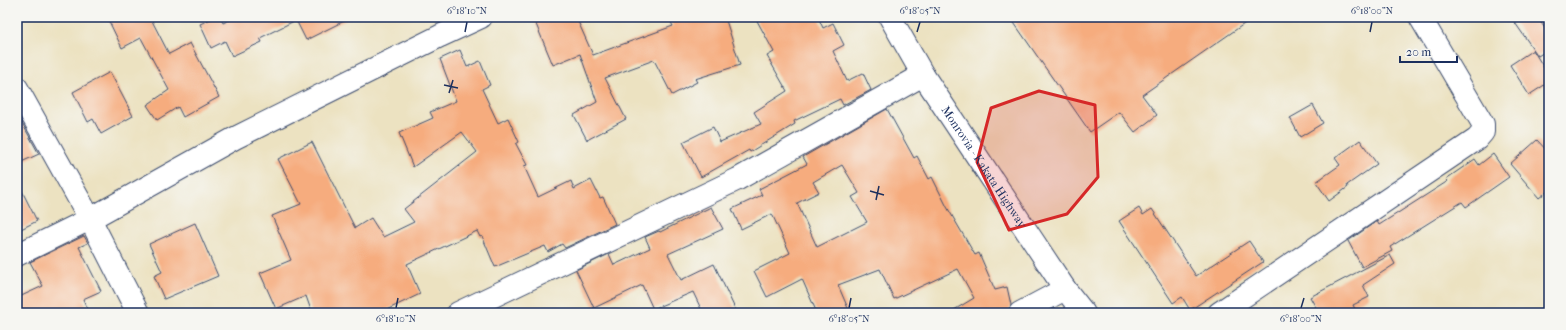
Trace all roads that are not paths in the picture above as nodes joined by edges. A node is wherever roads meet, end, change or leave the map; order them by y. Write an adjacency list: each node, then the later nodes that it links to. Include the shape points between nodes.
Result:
1 (481, 17): 6 (main road, via 235,138)
2 (890, 17): 4 (main road, Monrovia - Kakata Highway)
3 (1420, 17): 13 (main road, via 1483,124 1482,132 1477,139)
4 (923, 75): 8 (main road, Monrovia - Kakata Highway); 10 (main road, via 738,179)
5 (17, 88): 6 (main road)
6 (90, 219): 7 (main road); 9 (main road)
7 (17, 255)
8 (1065, 289): 11 (main road); 12 (main road, Monrovia - Kakata Highway)
9 (138, 313)
10 (458, 313)
11 (1020, 313)
12 (1084, 313)
13 (1219, 313)

